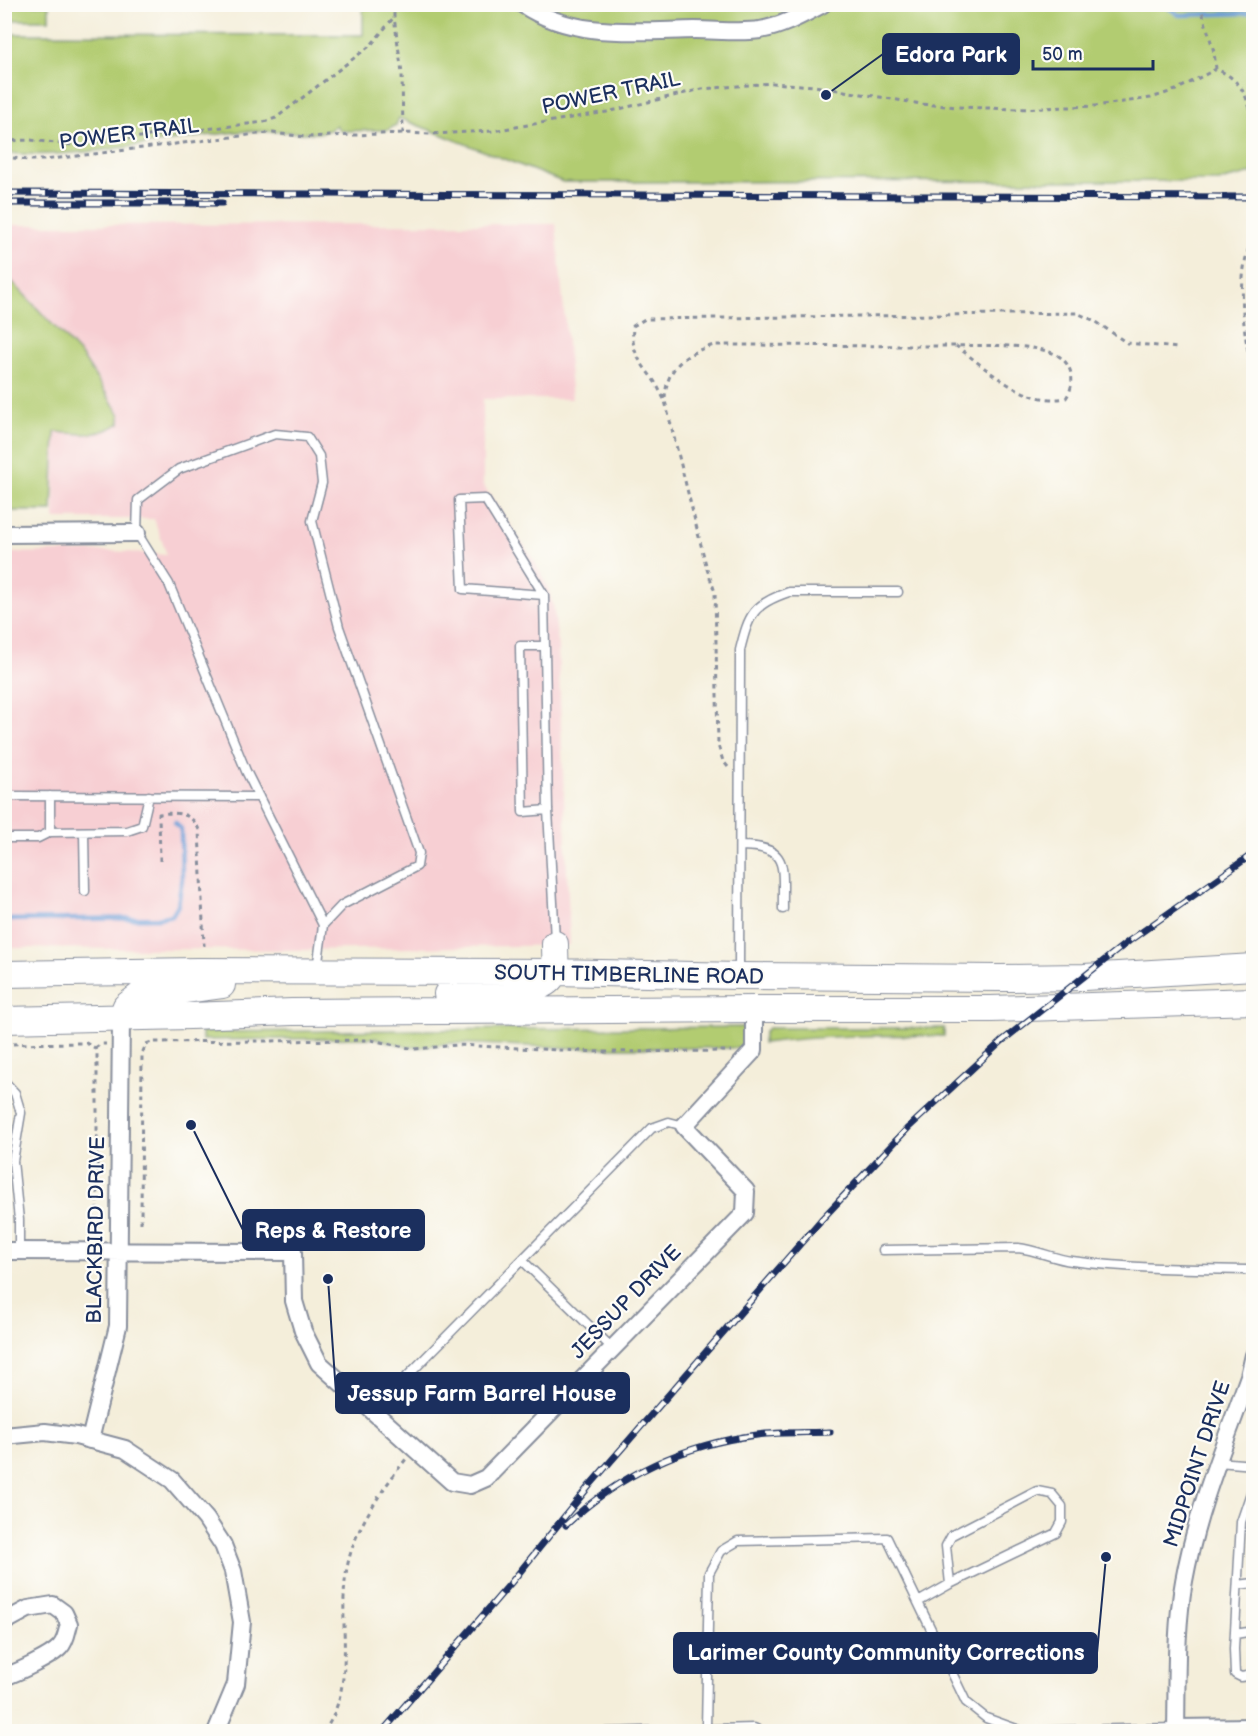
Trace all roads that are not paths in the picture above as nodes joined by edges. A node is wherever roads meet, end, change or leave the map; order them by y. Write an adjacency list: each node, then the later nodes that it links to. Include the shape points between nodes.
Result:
1 (522, 4): 2 (street, via 558,23 596,32 758,30 786,24)
2 (823, 4)
3 (137, 533): 4 (street); 11 (lane, via 169,584); 19 (lane, via 138,501 178,469 275,434 307,437 319,456 322,483 312,520 333,605 419,853 417,866 342,905)
4 (4, 534)
5 (898, 592): 16 (lane, via 789,592 759,605 750,618 740,650)
6 (544, 595): 6 (lane, via 485,499 459,500 463,589); 7 (lane)
7 (545, 646): 12 (lane); 12 (lane, via 520,646 523,812)
8 (4, 796): 9 (lane)
9 (50, 796): 10 (lane); 13 (lane)
10 (149, 796): 11 (lane); 14 (lane, via 142,826 127,831)
11 (259, 797): 19 (lane)
12 (548, 810): 20 (lane)
13 (50, 832): 14 (lane); 15 (lane, via 38,838)
14 (84, 832): 17 (lane)
15 (4, 838)
16 (740, 846): 18 (lane, via 759,846 778,857 782,865); 25 (lane)
17 (85, 891)
18 (783, 909)
19 (323, 925): 23 (lane)
20 (555, 944): 22 (main road)
21 (1254, 967): 25 (main road, SOUTH TIMBERLINE ROAD, via 1084,977)
22 (555, 972): 23 (main road, SOUTH TIMBERLINE ROAD); 25 (main road, SOUTH TIMBERLINE ROAD); 28 (main road, via 549,982 535,988 392,995 320,1004)
23 (327, 973): 24 (main road, SOUTH TIMBERLINE ROAD); 29 (main road, via 139,996 126,1006)
24 (4, 974)
25 (739, 976)
26 (1254, 1001): 27 (main road, SOUTH TIMBERLINE ROAD, via 991,1010)
27 (754, 1009): 28 (main road, SOUTH TIMBERLINE ROAD); 32 (street, via 754,1050)
28 (292, 1012): 29 (main road, SOUTH TIMBERLINE ROAD)
29 (121, 1018): 30 (main road, SOUTH TIMBERLINE ROAD); 35 (street, BLACKBIRD DRIVE)
30 (4, 1020)
31 (4, 1081): 34 (lane, via 15,1093 21,1113 13,1161 19,1220)
32 (684, 1126): 36 (lane, via 669,1122 652,1128); 38 (street, JESSUP DRIVE, via 746,1191 745,1213)
33 (883, 1250): 37 (lane, via 1018,1248 1070,1261)
34 (12, 1251): 35 (street)
35 (119, 1252): 40 (street, JESSUP DRIVE, via 293,1252 294,1301 319,1363); 42 (street, BLACKBIRD DRIVE, via 118,1326)
36 (522, 1260): 38 (lane); 40 (lane)
37 (1254, 1270)
38 (613, 1348): 40 (street, JESSUP DRIVE, via 486,1478 470,1485 452,1482)
39 (1254, 1354): 43 (street, MIDPOINT DRIVE)
40 (373, 1411)
41 (4, 1436): 42 (street, via 45,1432)
42 (90, 1440): 60 (street, via 125,1449 172,1480 223,1545 233,1571 242,1622 236,1684)
43 (1218, 1462): 44 (lane); 59 (street, MIDPOINT DRIVE, via 1196,1524 1184,1581)
44 (1254, 1465)
45 (1254, 1484): 47 (lane)
46 (1254, 1520): 47 (lane)
47 (1241, 1522): 50 (lane)
48 (1254, 1583): 50 (lane)
49 (950, 1584): 49 (lane, via 946,1546 952,1535 1038,1491 1052,1494 1062,1506 1062,1522 1056,1533); 51 (lane)
50 (1238, 1586): 54 (lane)
51 (918, 1602): 58 (lane, via 887,1538 738,1541 721,1551 709,1573); 63 (lane, via 966,1702 986,1718)
52 (4, 1622): 56 (street, via 28,1609 53,1605 64,1613 69,1624 60,1647)
53 (1254, 1631): 54 (lane)
54 (1235, 1634): 55 (lane, via 1235,1674)
55 (1254, 1675)
56 (4, 1677)
57 (1254, 1727): 59 (street)
58 (706, 1728): 61 (lane); 62 (lane)
59 (1176, 1730): 63 (lane)
60 (216, 1731)
61 (606, 1731)
62 (762, 1731)
63 (1016, 1731)

